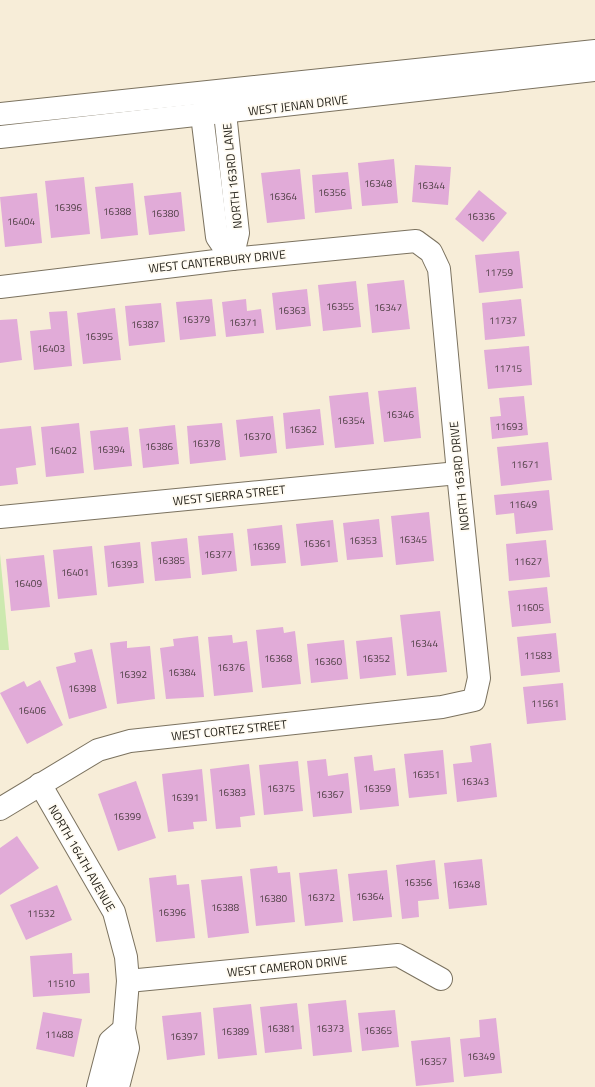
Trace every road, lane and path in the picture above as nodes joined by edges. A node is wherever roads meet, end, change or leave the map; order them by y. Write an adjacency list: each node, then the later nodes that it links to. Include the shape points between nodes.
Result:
1 (595, 51): 3 (street, WEST JENAN DRIVE)
2 (595, 70): 4 (street, WEST JENAN DRIVE)
3 (211, 92): 4 (street, NORTH 163RD LANE); 5 (street, WEST JENAN DRIVE); 6 (street, NORTH 163RD LANE)
4 (225, 113): 6 (street, WEST JENAN DRIVE); 9 (street, NORTH 163RD LANE, via 238,233)
5 (0, 114)
6 (202, 115): 7 (street, WEST JENAN DRIVE); 9 (street, NORTH 163RD LANE, via 217,237)
7 (0, 137)
8 (431, 252): 9 (street, WEST CANTERBURY DRIVE, via 416,240); 11 (street, NORTH 163RD DRIVE, via 439,269)
9 (232, 259): 10 (street, WEST CANTERBURY DRIVE)
10 (0, 287)
11 (458, 473): 12 (street, WEST SIERRA STREET); 13 (street, NORTH 163RD DRIVE, via 479,678)
12 (0, 517)
13 (474, 700): 14 (street, WEST CORTEZ STREET, via 442,707 130,741 98,750)
14 (40, 784): 15 (street, WEST CORTEZ STREET); 17 (street, NORTH 164TH AVENUE, via 114,912 126,957)
15 (0, 809)
16 (441, 979): 17 (street, WEST CAMERON DRIVE, via 398,955)
17 (128, 981): 18 (street, NORTH 164TH AVENUE)
18 (124, 1029): 19 (street, via 110,1041); 20 (street, NORTH 164TH AVENUE, via 128,1048)
19 (98, 1087)
20 (118, 1087)

